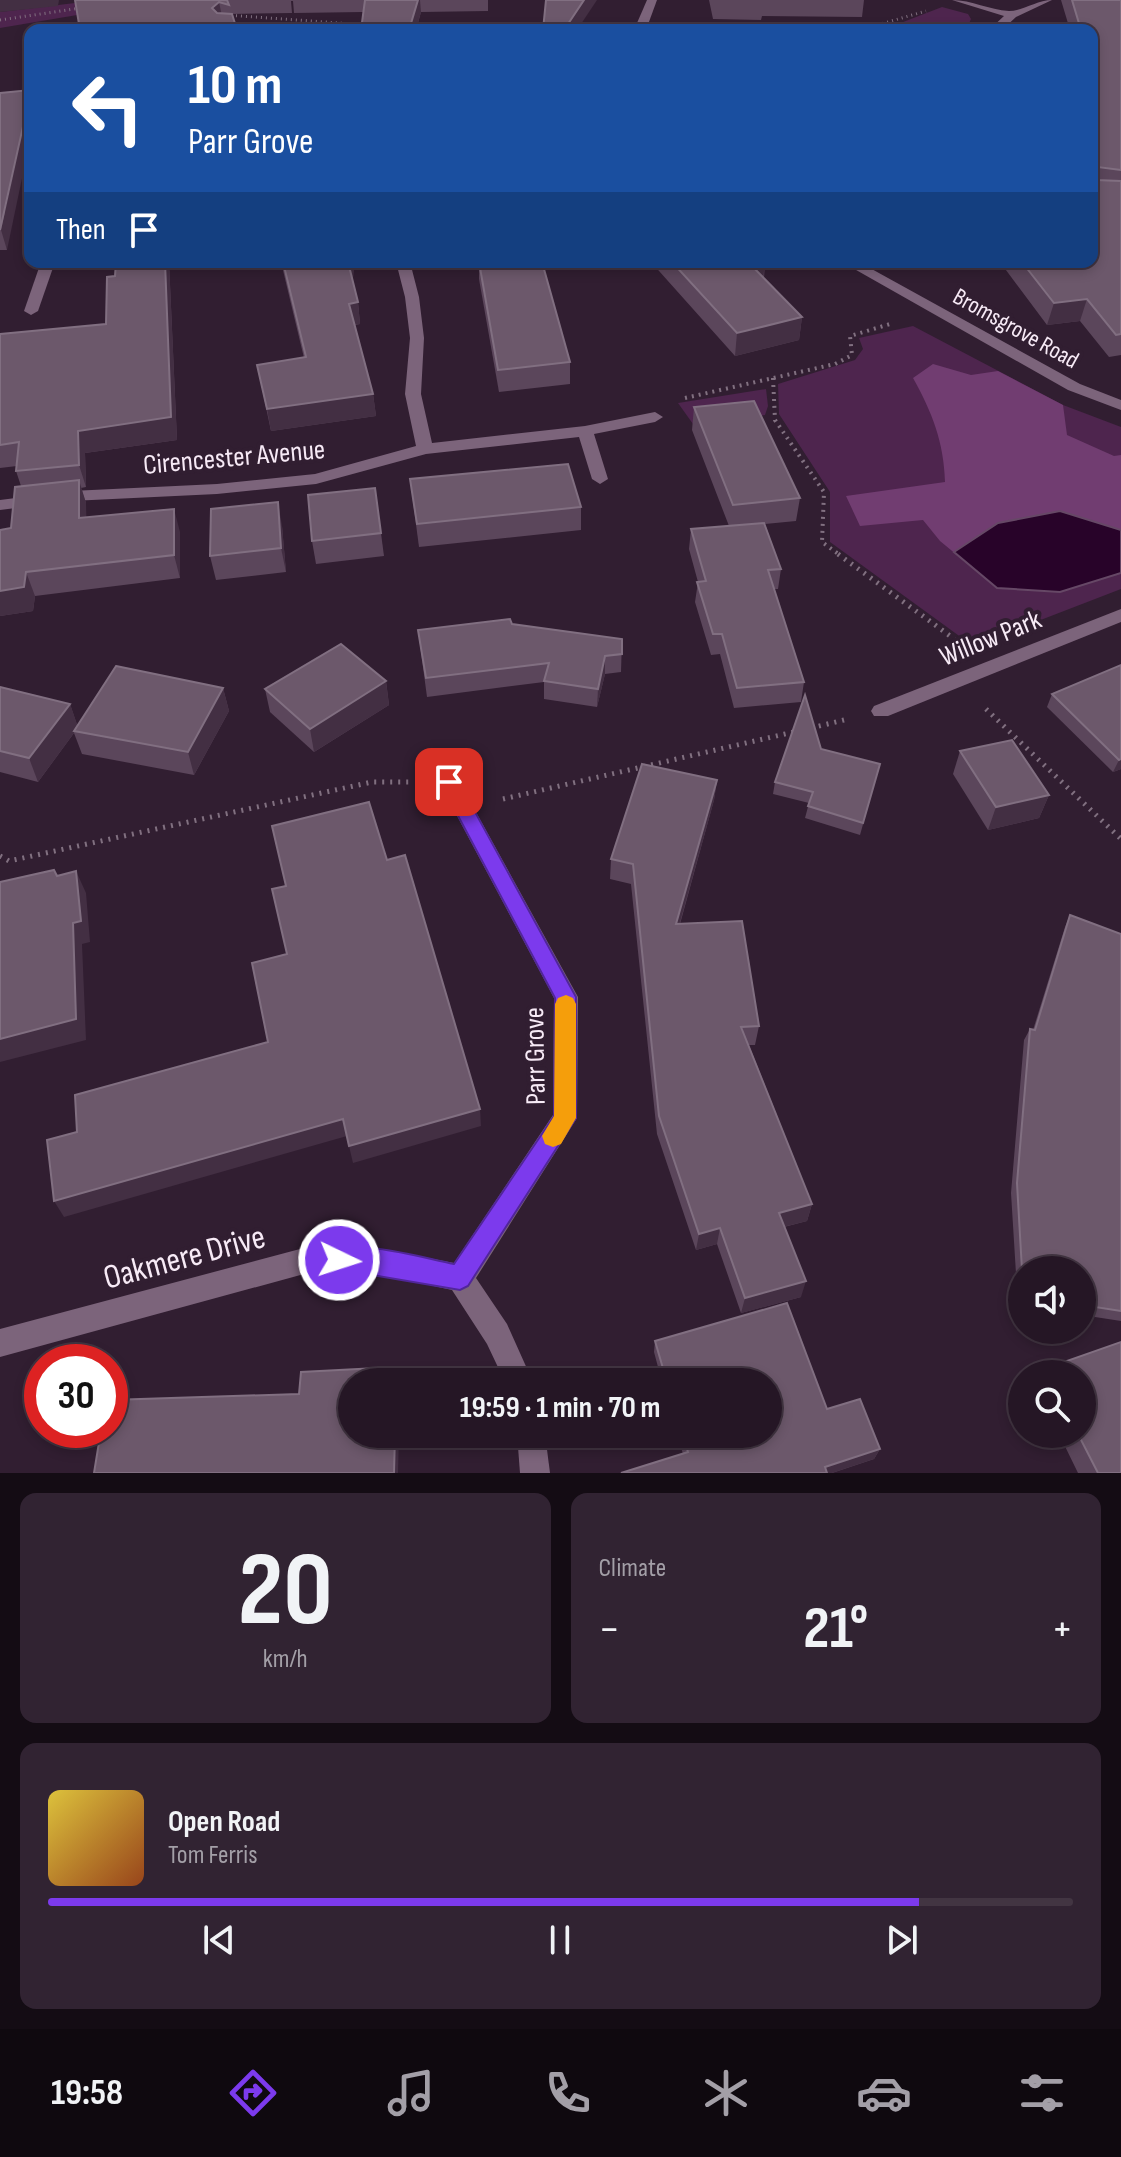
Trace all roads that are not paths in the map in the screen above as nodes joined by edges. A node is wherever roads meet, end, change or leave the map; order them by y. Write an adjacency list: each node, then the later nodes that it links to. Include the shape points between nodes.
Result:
1 (652, 0): 5 (street)
2 (957, 0): 4 (street)
3 (1047, 0): 4 (street)
4 (1012, 15): 6 (street)
5 (642, 24)
6 (1002, 24)
7 (46, 268): 10 (street)
8 (404, 268): 14 (street, via 417,338 413,394)
9 (862, 268): 11 (street, Bromsgrove Road, via 1074,387)
10 (31, 311)
11 (1121, 405)
12 (655, 417): 13 (street, Cirencester Avenue)
13 (585, 431): 14 (street, Cirencester Avenue); 15 (street)
14 (425, 449): 16 (street, Cirencester Avenue, via 316,479)
15 (600, 479)
16 (0, 505)
17 (1121, 615): 18 (street, Willow Park)
18 (881, 711)
19 (449, 782): 20 (street, Parr Grove, via 566,997 565,1118)
20 (460, 1278): 21 (street, Oakmere Drive, via 388,1263 315,1258); 22 (street)
21 (0, 1343)
22 (513, 1368)
23 (532, 1448): 24 (street)
24 (535, 1473)

